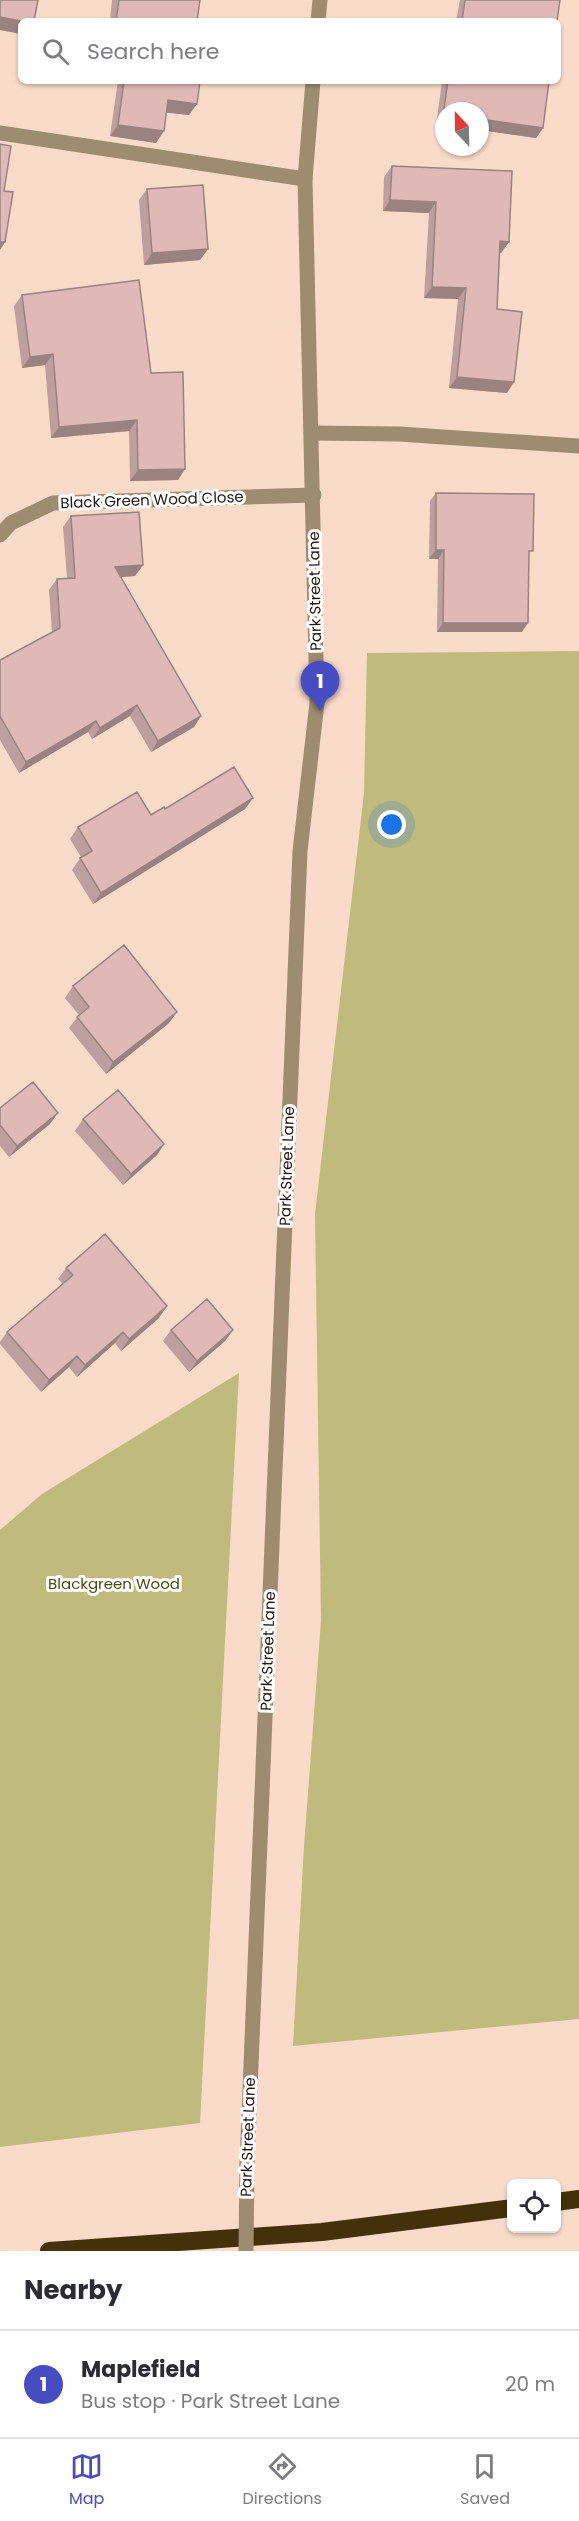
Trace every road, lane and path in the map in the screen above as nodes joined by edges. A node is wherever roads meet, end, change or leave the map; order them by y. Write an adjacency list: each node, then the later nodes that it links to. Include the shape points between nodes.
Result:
1 (320, 0): 2 (street)
2 (318, 18)
3 (313, 84): 5 (street, Park Street Lane)
4 (0, 133): 5 (street)
5 (305, 179): 6 (street, Park Street Lane)
6 (311, 433): 7 (street, via 399,434); 8 (street, Park Street Lane)
7 (579, 446)
8 (314, 495): 9 (street, Black Green Wood Close, via 53,504 11,523); 14 (street, Park Street Lane, bridge, via 317,703 300,851)
9 (0, 535)
10 (579, 2199): 11 (highway)
11 (561, 2201)
12 (507, 2209): 13 (highway, via 322,2232)
13 (49, 2251)
14 (246, 2251)

